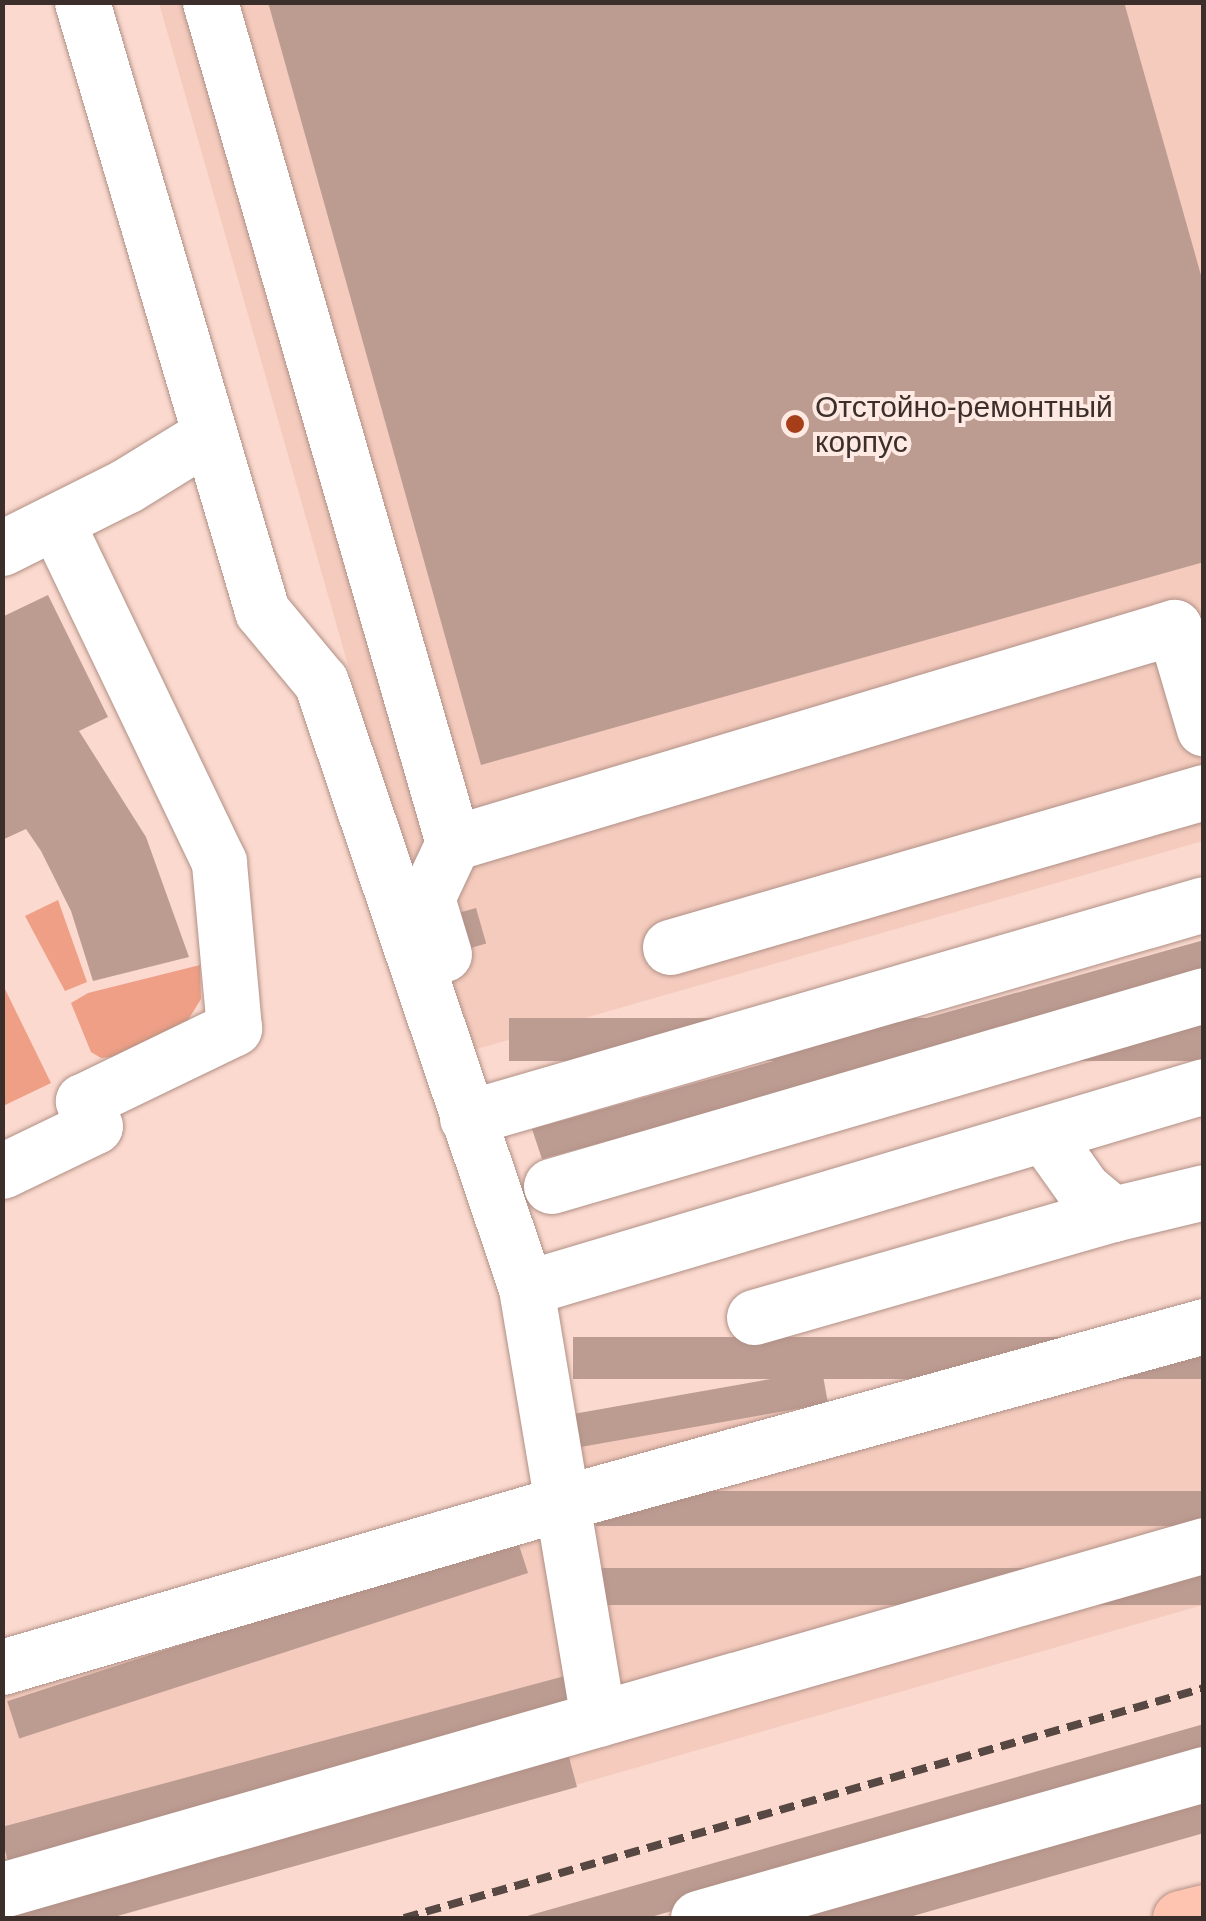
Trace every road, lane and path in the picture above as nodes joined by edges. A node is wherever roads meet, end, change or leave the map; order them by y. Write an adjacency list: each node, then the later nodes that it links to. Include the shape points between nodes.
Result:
1 (82, 2): 3 (street)
2 (210, 2): 8 (street)
3 (209, 435): 4 (street); 14 (street, via 262,611 321,682)
4 (56, 522): 5 (street); 16 (street, via 218,862 234,1028 83,1101 95,1126)
5 (2, 548)
6 (1204, 728): 8 (street, via 1174,626)
7 (1204, 792): 10 (street)
8 (453, 843): 11 (street, via 427,898)
9 (1204, 904): 14 (street)
10 (670, 948)
11 (444, 954)
12 (1204, 995): 17 (street)
13 (1204, 1086): 15 (street)
14 (467, 1118): 20 (street)
15 (1044, 1134): 19 (street, via 1083,1189); 20 (street)
16 (2, 1172)
17 (551, 1186)
18 (1204, 1192): 19 (street)
19 (1113, 1214): 21 (street)
20 (526, 1288): 23 (street)
21 (754, 1317)
22 (1204, 1326): 23 (street)
23 (562, 1503): 25 (street); 26 (street)
24 (1204, 1545): 26 (street)
25 (2, 1667)
26 (598, 1719): 28 (street)
27 (1204, 1774): 30 (street)
28 (2, 1890)
29 (1204, 1912): 31 (main road)
30 (698, 1918)
31 (1180, 1918)

